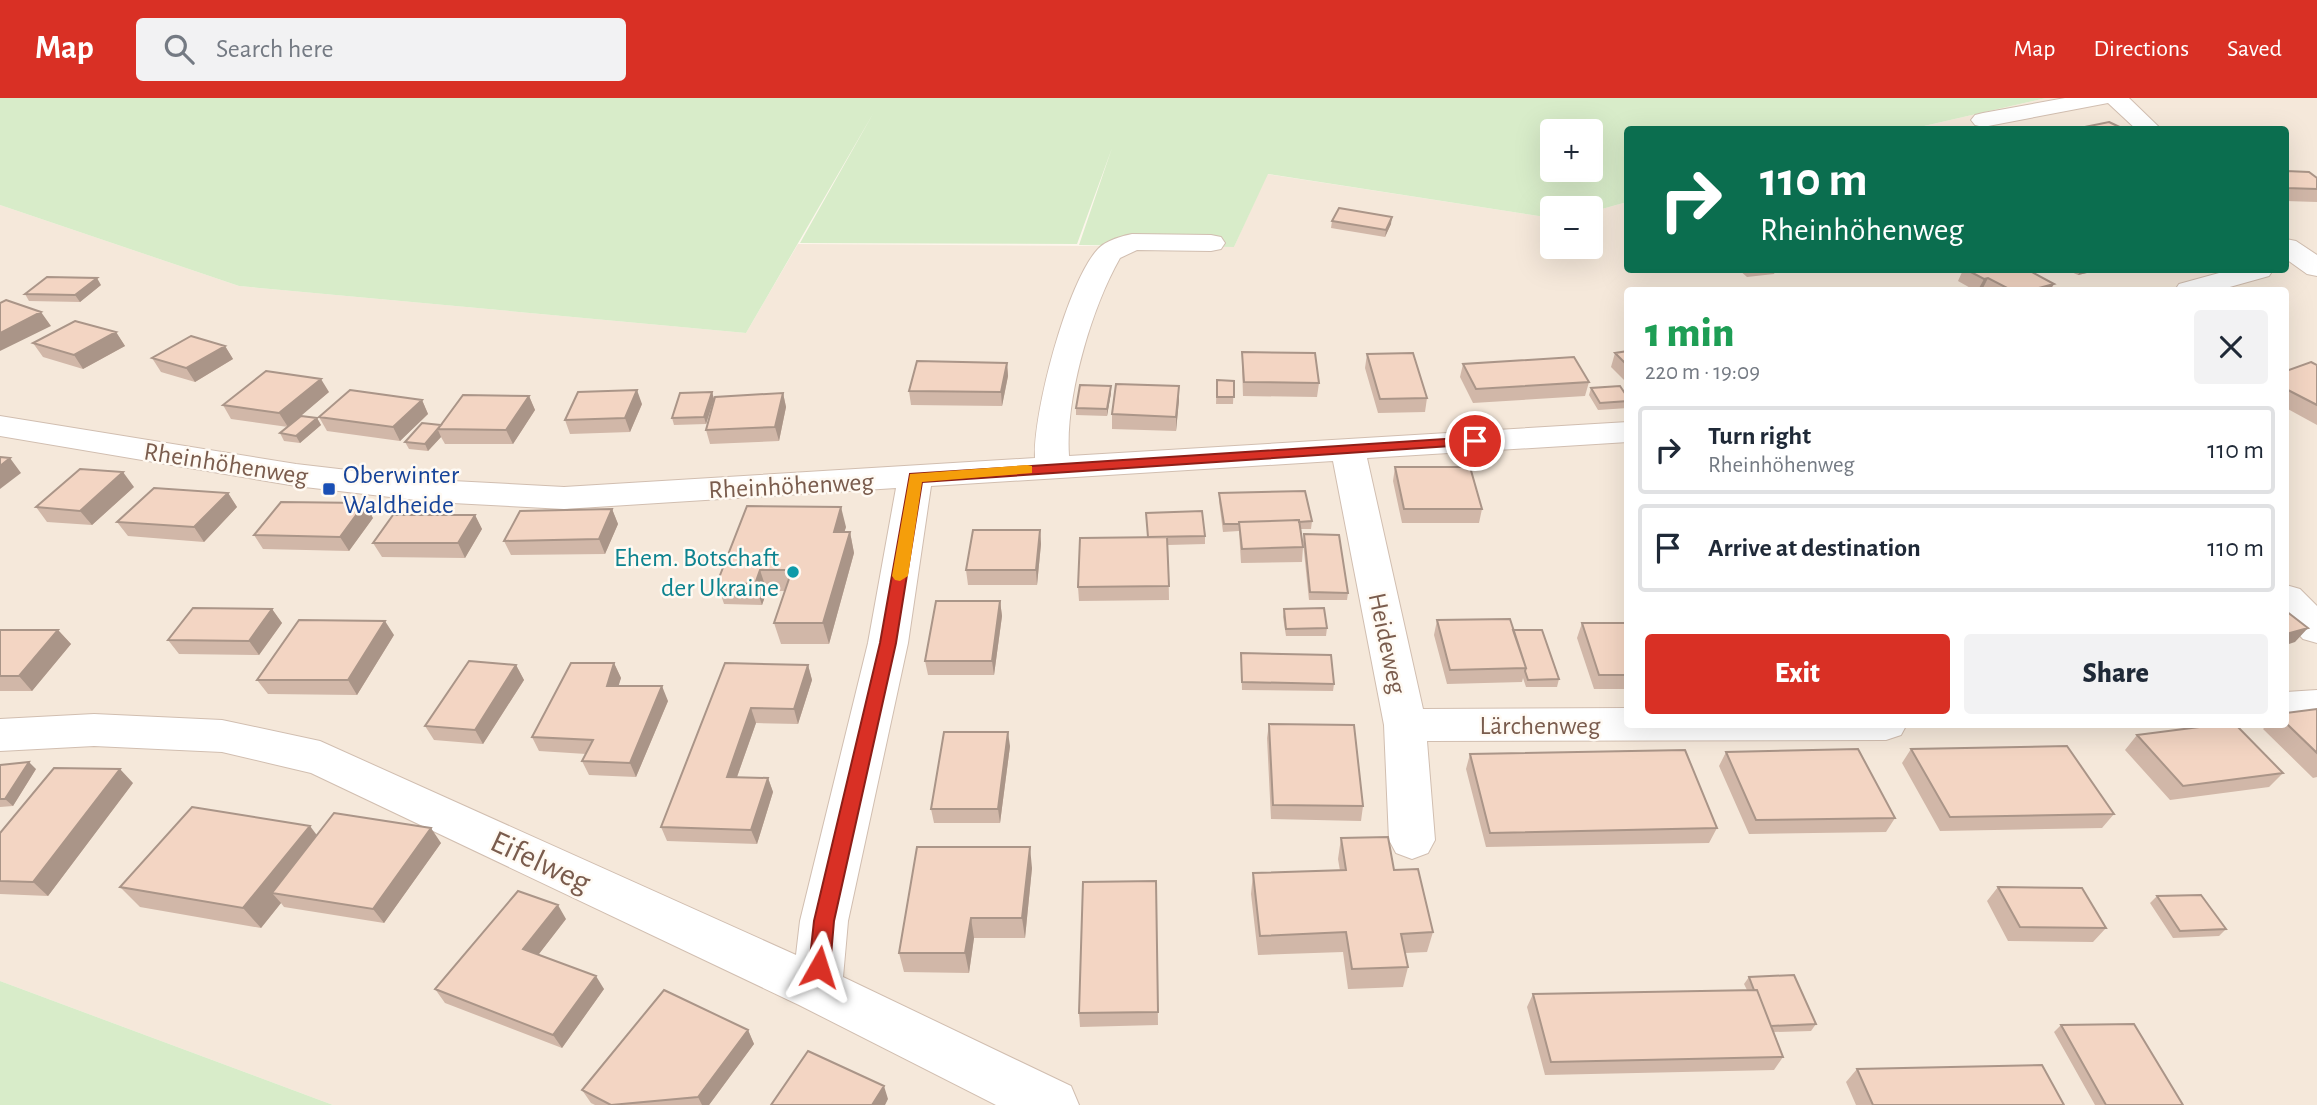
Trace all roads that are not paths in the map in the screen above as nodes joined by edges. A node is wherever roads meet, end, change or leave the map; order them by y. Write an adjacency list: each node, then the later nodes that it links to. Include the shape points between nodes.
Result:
1 (2102, 98): 3 (street)
2 (2115, 98): 4 (street)
3 (1983, 121)
4 (2146, 126)
5 (1211, 243): 11 (street, via 1132,242 1109,253 1087,300 1065,377 1053,428)
6 (2248, 273): 7 (street)
7 (2200, 287)
8 (0, 426): 12 (street, Rheinhöhenweg, via 296,475 433,491 551,498)
9 (1624, 432): 10 (street, Rheinhöhenweg)
10 (1348, 449): 11 (street, Rheinhöhenweg); 17 (street, Heideweg)
11 (1053, 468): 12 (street, Rheinhöhenweg)
12 (915, 478): 21 (street, via 888,643 824,921)
13 (2289, 601): 14 (street)
14 (2317, 629)
15 (2317, 706): 16 (street)
16 (2289, 708)
17 (1405, 725): 18 (street, Lärchenweg); 20 (street, Heideweg)
18 (1624, 725)
19 (0, 735): 21 (street, Eifelweg, via 94,730 222,736 320,758)
20 (1412, 840)
21 (817, 989): 22 (street, Eifelweg)
22 (1052, 1105)

